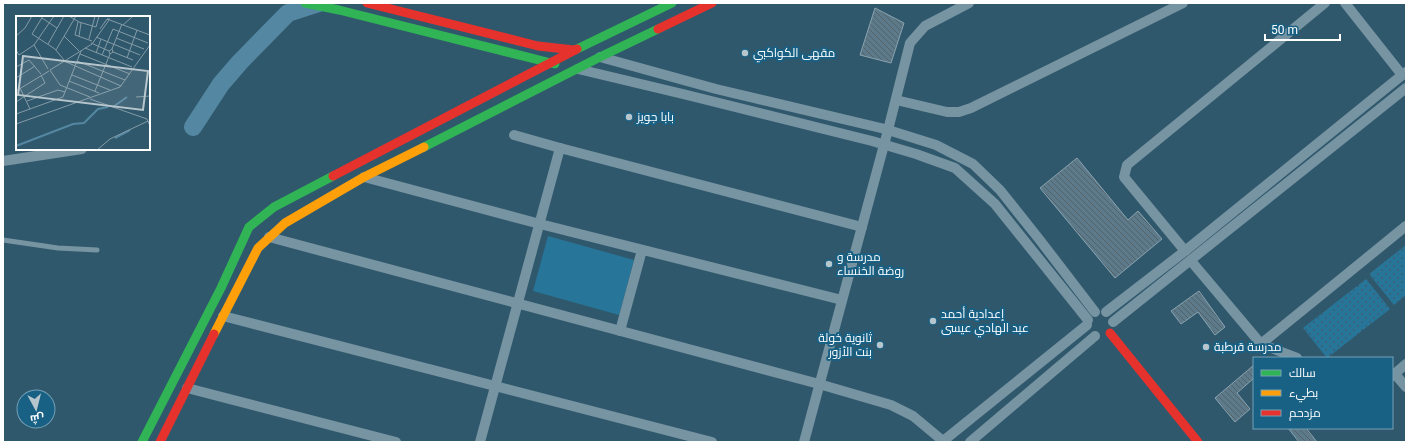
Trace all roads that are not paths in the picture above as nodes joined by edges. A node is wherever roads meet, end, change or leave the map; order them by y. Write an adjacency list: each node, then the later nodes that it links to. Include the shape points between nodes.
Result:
1 (305, 3): 11 (main road)
2 (672, 3): 9 (main road)
3 (712, 3): 10 (main road)
4 (969, 3): 15 (street, via 925,26 910,43)
5 (1184, 3): 15 (street, via 971,108 947,112)
6 (1325, 3): 30 (street, via 1127,165 1124,177)
7 (1345, 3): 13 (street)
8 (370, 4): 9 (main road, via 530,44)
9 (574, 50): 10 (main road); 11 (main road)
10 (600, 57): 12 (main road); 16 (street)
11 (549, 63): 12 (main road); 50 (main road, via 274,206 249,227 222,288)
12 (578, 69): 18 (street); 22 (main road)
13 (1404, 74): 30 (street)
14 (1406, 88): 31 (street)
15 (896, 100): 16 (street)
16 (888, 130): 18 (street); 34 (street, via 936,145 973,164 1000,190)
17 (514, 135): 19 (street)
18 (884, 145): 25 (street); 38 (street, via 956,168 995,204)
19 (560, 148): 23 (street); 25 (street)
20 (75, 150): 21 (street)
21 (3, 161)
22 (364, 177): 23 (street); 26 (main road, via 285,223)
23 (540, 224): 29 (street); 33 (street)
24 (1406, 226): 42 (street)
25 (862, 227): 32 (street)
26 (269, 237): 33 (street); 36 (main road, via 258,248)
27 (3, 240): 28 (lane, via 58,248)
28 (97, 250)
29 (642, 250): 32 (street); 39 (street)
30 (1185, 251): 35 (street)
31 (1191, 261): 37 (street); 42 (street)
32 (842, 300): 46 (street)
33 (518, 304): 39 (street); 47 (street)
34 (1095, 312): 35 (street); 38 (street, via 1091,314)
35 (1106, 312): 37 (street)
36 (223, 316): 47 (street); 49 (main road)
37 (1113, 322): 40 (street)
38 (1087, 323): 41 (street); 56 (street)
39 (620, 332): 46 (street)
40 (1110, 332): 41 (street, via 1102,337); 58 (main road)
41 (1095, 336): 57 (street)
42 (1261, 344): 43 (street)
43 (1294, 357)
44 (1406, 364): 45 (street)
45 (1394, 375): 48 (street)
46 (819, 384): 55 (street); 56 (street, via 891,405 913,416)
47 (496, 386): 53 (street); 54 (street)
48 (1406, 387)
49 (187, 388): 51 (main road); 52 (street)
50 (142, 442)
51 (160, 442)
52 (396, 442)
53 (480, 442)
54 (712, 442)
55 (804, 442)
56 (943, 442)
57 (970, 442)
58 (1198, 442)

